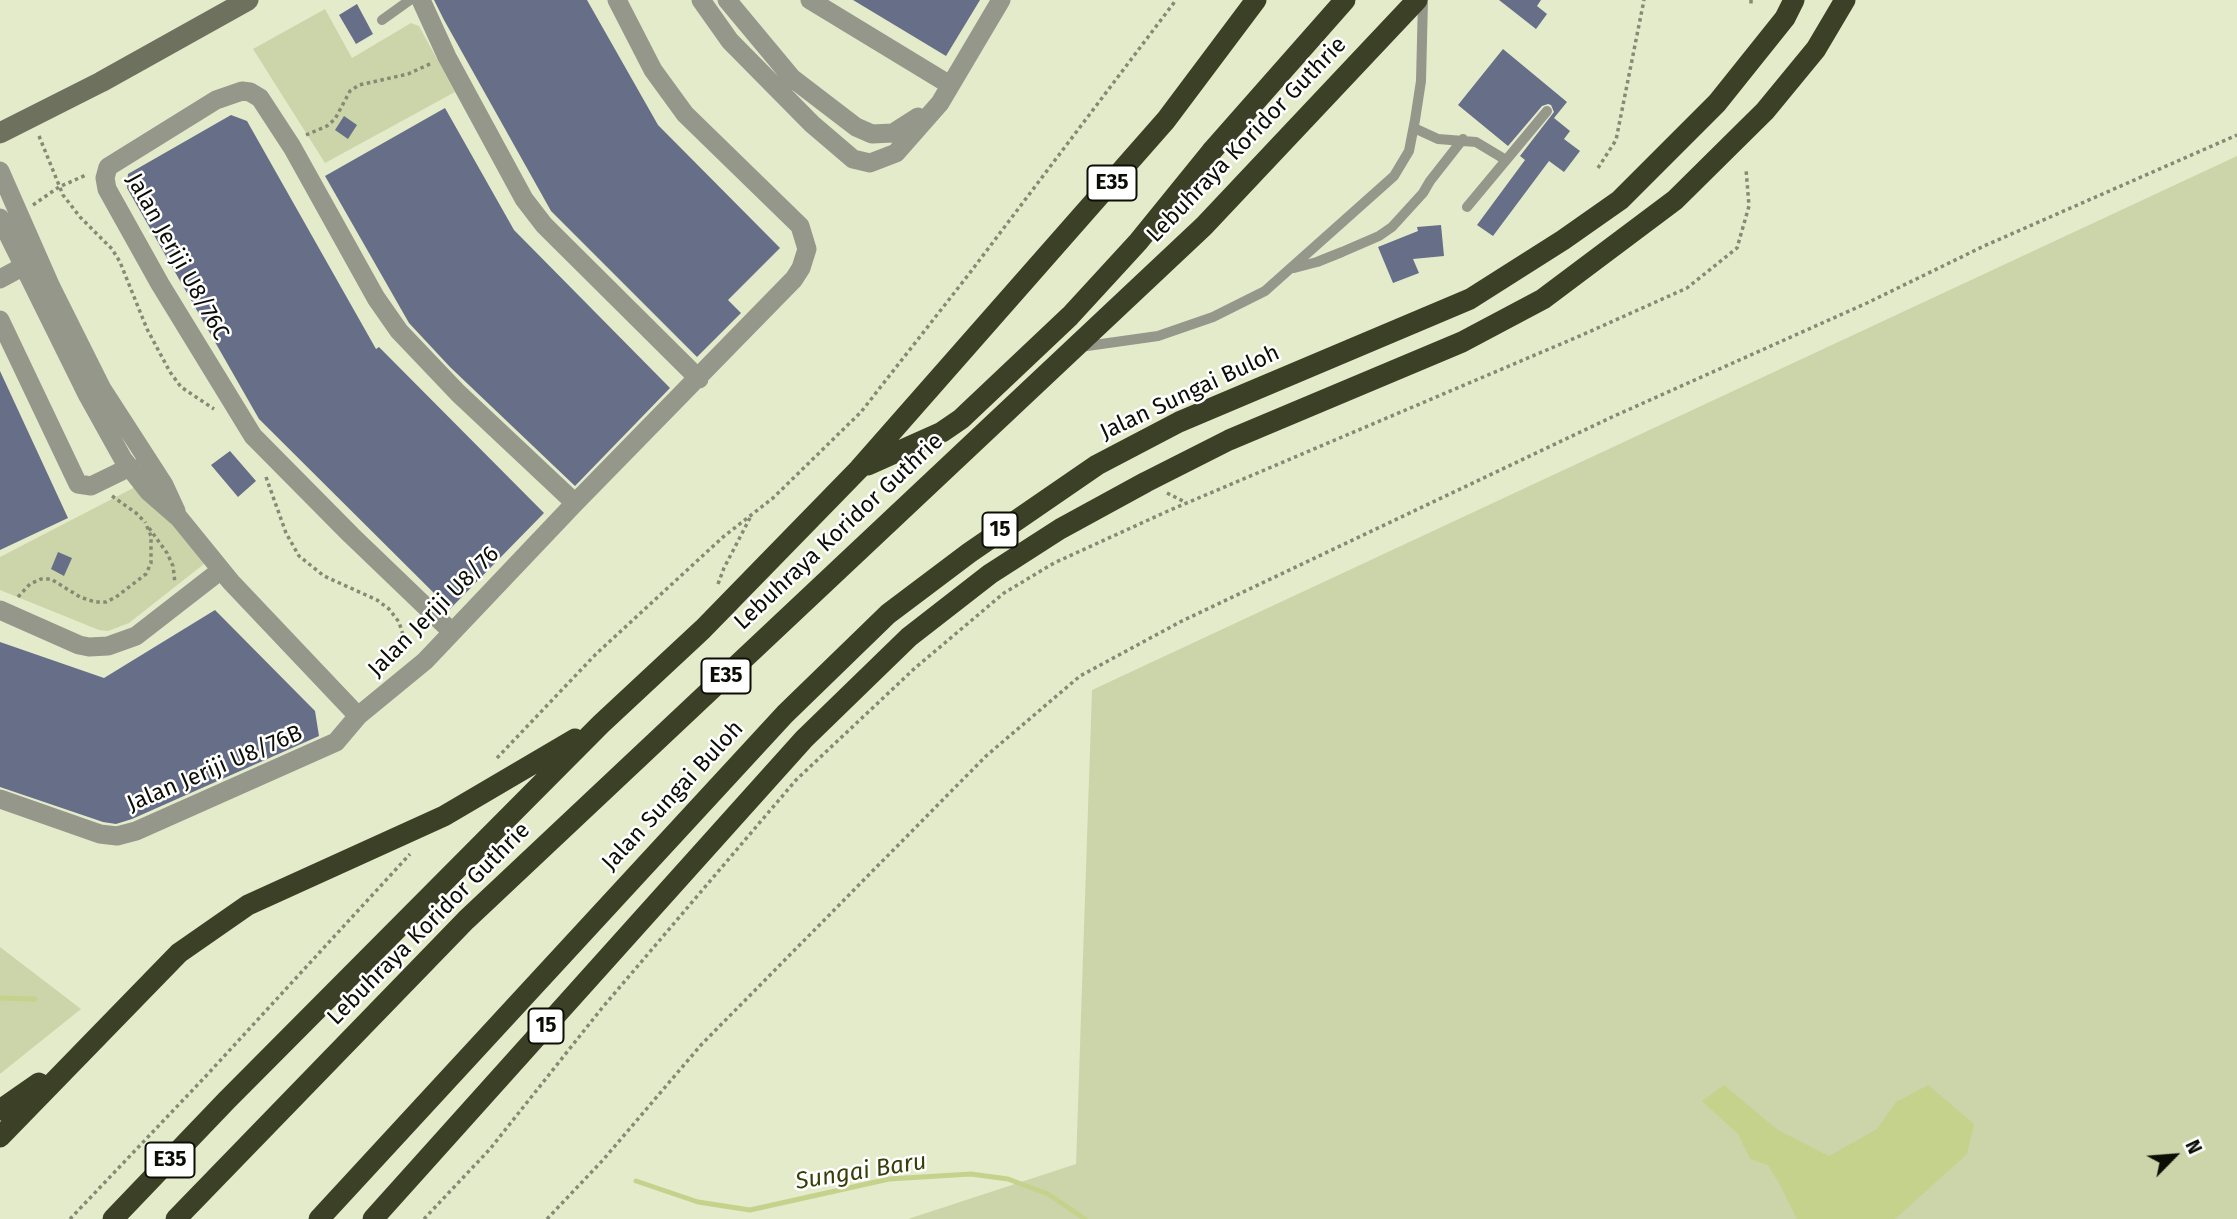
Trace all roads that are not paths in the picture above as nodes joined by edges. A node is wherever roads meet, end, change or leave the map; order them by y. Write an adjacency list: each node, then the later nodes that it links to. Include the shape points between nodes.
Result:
1 (248, 0): 20 (street)
2 (410, 0): 15 (lane)
3 (421, 0): 31 (street, via 447,57 534,213)
4 (617, 0): 31 (street, Jalan Jeriji U8/76, via 669,94 795,221 806,241 805,257 794,279)
5 (701, 0): 17 (street, via 730,41 853,159 870,163 896,153)
6 (727, 0): 17 (street, via 792,78 856,127 872,134 893,133)
7 (810, 0): 16 (street)
8 (1001, 0): 16 (street)
9 (1256, 0): 33 (highway, Lebuhraya Koridor Guthrie / E35, via 1167,120)
10 (1345, 0): 33 (highway, via 1070,316 961,419)
11 (1417, 0): 30 (highway, Lebuhraya Koridor Guthrie / E35, via 1204,226)
12 (1423, 0): 19 (lane, via 1421,81)
13 (1794, 0): 47 (highway, Jalan Sungai Buloh / 15, via 1785,18 1717,103 1620,200 1563,240 1470,299 1180,422 1097,465 968,552 888,614 775,724)
14 (1845, 0): 48 (highway, 15, via 1816,49 1756,120 1675,200 1542,299 1462,342 1229,440 1060,528 989,574 909,638 804,739)
15 (382, 20)
16 (950, 85): 17 (street)
17 (940, 103)
18 (1547, 111): 22 (lane)
19 (1414, 128): 21 (lane, via 1438,139); 27 (lane, via 1409,150 1394,176)
20 (0, 133)
21 (1464, 139): 22 (lane); 27 (lane, via 1392,227 1317,262)
22 (1506, 160): 24 (lane)
23 (0, 171): 25 (street)
24 (1468, 207)
25 (10, 216): 26 (street); 35 (street, via 102,388 164,485)
26 (24, 266): 28 (street); 32 (street, via 88,396)
27 (1290, 269): 30 (lane, via 1265,291 1213,317 1158,335)
28 (0, 279)
29 (0, 320): 32 (street, via 78,484 97,484)
30 (1072, 348): 46 (highway, Lebuhraya Koridor Guthrie / E35, via 466,920)
31 (699, 379): 34 (street, Jalan Jeriji U8/76)
32 (130, 467): 35 (street, via 148,491)
33 (859, 469): 40 (highway, Lebuhraya Koridor Guthrie / E35, via 703,629)
34 (575, 503): 38 (street, Jalan Jeriji U8/76); 38 (street, Jalan Jeriji U8/76C, via 399,331 260,98 242,91 216,100 108,167 107,189 253,436)
35 (179, 518): 36 (street)
36 (221, 570): 37 (street, via 136,636 97,648 79,645); 39 (street)
37 (5, 612)
38 (452, 632): 39 (street, Jalan Jeriji U8/76, via 413,672)
39 (358, 716): 41 (street, Jalan Jeriji U8/76B, via 341,738 324,749 126,835 100,834)
40 (601, 724): 42 (highway, via 444,816 248,905 180,953); 45 (highway, Lebuhraya Koridor Guthrie / E35)
41 (0, 799)
42 (78, 1056): 43 (highway); 44 (highway)
43 (0, 1110)
44 (0, 1137)
45 (113, 1219)
46 (176, 1219)
47 (319, 1219)
48 (373, 1219)

